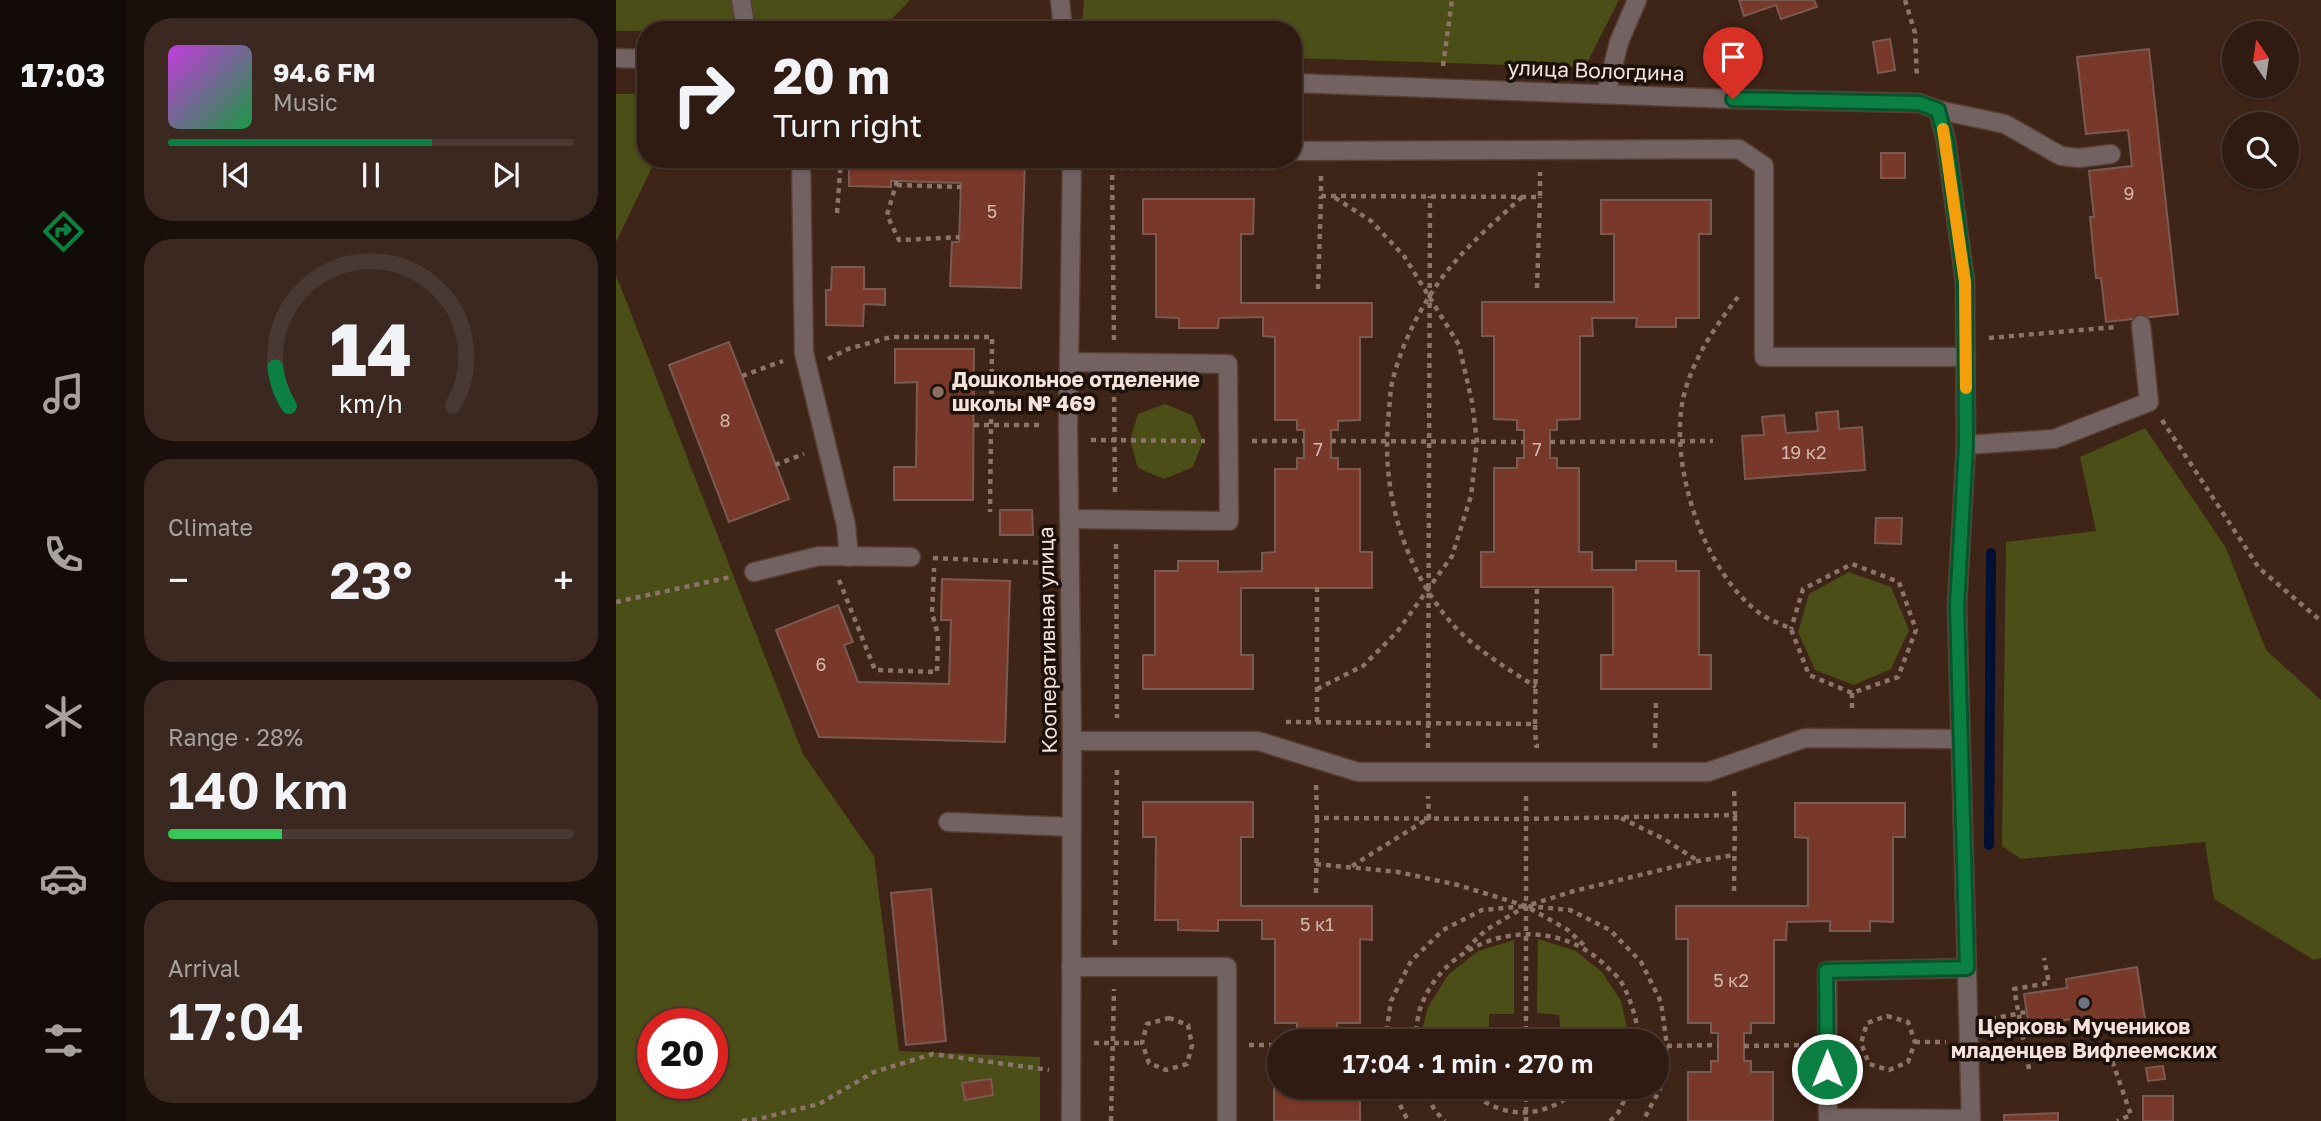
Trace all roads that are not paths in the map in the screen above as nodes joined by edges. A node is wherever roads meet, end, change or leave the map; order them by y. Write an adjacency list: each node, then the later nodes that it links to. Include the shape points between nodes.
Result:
1 (741, 0): 4 (street)
2 (1060, 0): 5 (street)
3 (1637, 0): 9 (street, via 1619,42)
4 (744, 21)
5 (1062, 21)
6 (616, 58): 7 (street)
7 (637, 59)
8 (1302, 83): 9 (street, улица Вологдина)
9 (1606, 94): 10 (street, улица Вологдина, via 1919,103)
10 (1938, 110): 12 (street, улица Вологдина, via 2005,124 2060,156); 16 (street, via 1965,282)
11 (1302, 151): 16 (street, via 1740,149 1764,166 1764,357)
12 (2111, 154)
13 (801, 168): 20 (street, via 804,353 846,525)
14 (1072, 168): 17 (street, Кооперативная улица)
15 (2141, 325): 18 (street, via 2149,402 2054,439)
16 (1966, 348): 18 (street)
17 (1070, 362): 19 (street, Кооперативная улица); 19 (street, via 1228,364 1229,521)
18 (1966, 445): 23 (street, via 1957,606)
19 (1069, 519): 24 (street, Кооперативная улица)
20 (849, 557): 21 (street); 22 (street, via 818,556)
21 (911, 557)
22 (754, 572)
23 (1961, 739): 24 (street, via 1805,738 1708,772 1358,772 1258,741); 28 (street)
24 (1072, 741): 26 (street, Кооперативная улица)
25 (948, 822): 26 (street)
26 (1071, 827): 27 (street, Кооперативная улица)
27 (1071, 967): 30 (street, Кооперативная улица); 31 (street, via 1227,967)
28 (1967, 968): 29 (street); 29 (street, via 1826,971 1828,1118)
29 (1971, 1120)
30 (1071, 1121)
31 (1227, 1121)

